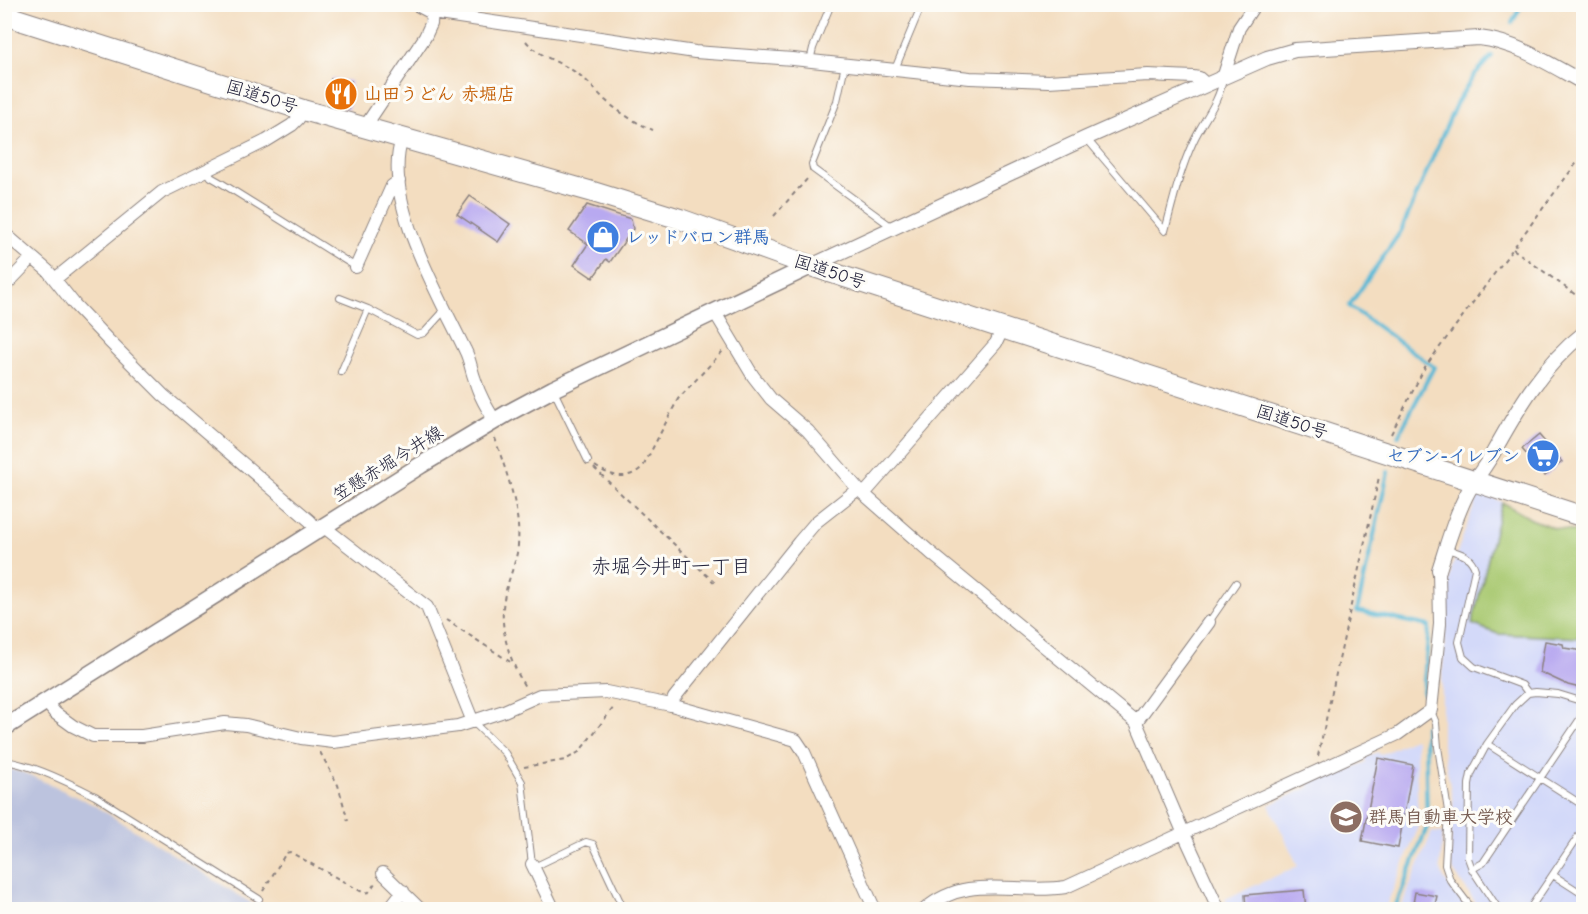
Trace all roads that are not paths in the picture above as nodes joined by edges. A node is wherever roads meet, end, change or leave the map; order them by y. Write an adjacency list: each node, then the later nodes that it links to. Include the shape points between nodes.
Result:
1 (415, 4): 5 (street)
2 (831, 4): 7 (lane)
3 (922, 4): 9 (lane)
4 (1255, 4): 10 (street, via 1239,28)
5 (433, 9): 7 (street, via 695,52); 14 (street, via 425,37)
6 (4, 15): 13 (highway, 国道50号)
7 (810, 61): 8 (street)
8 (845, 64): 9 (street); 19 (lane, via 837,101 813,169)
9 (895, 70): 12 (street, via 1048,81 1193,76)
10 (1223, 78): 11 (street, via 1295,50 1479,38 1504,43); 12 (street); 15 (lane, via 1216,103 1192,143 1165,231)
11 (1584, 83)
12 (1207, 85): 15 (street)
13 (303, 110): 14 (highway, 国道50号); 17 (street, via 292,125)
14 (364, 128): 16 (highway, 国道50号)
15 (1086, 138): 19 (street)
16 (402, 139): 18 (street); 22 (highway, 国道50号, via 680,219)
17 (207, 171): 23 (lane, via 218,182); 24 (street, via 155,197)
18 (399, 181): 23 (street, via 392,186); 28 (street, via 408,225)
19 (893, 227): 22 (street)
20 (4, 233): 21 (street)
21 (32, 258): 24 (street); 25 (street)
22 (811, 266): 29 (main road, 笠懸赤堀今井線); 30 (highway, 国道50号)
23 (356, 267)
24 (55, 279): 39 (street, via 163,395)
25 (4, 287)
26 (340, 298): 27 (lane)
27 (368, 309): 28 (lane, via 420,335); 32 (lane)
28 (444, 311): 34 (street, via 465,350)
29 (714, 311): 33 (main road, 笠懸赤堀今井線); 37 (street, via 771,399 808,431)
30 (1003, 328): 36 (highway, 国道50号); 37 (street, via 996,343)
31 (1584, 333): 36 (street, via 1536,380)
32 (341, 372)
33 (553, 389): 34 (main road, 笠懸赤堀今井線); 35 (lane)
34 (492, 423): 39 (main road, 笠懸赤堀今井線)
35 (588, 461)
36 (1475, 482): 38 (highway, 国道50号); 40 (street)
37 (861, 491): 47 (street, via 816,522); 51 (street)
38 (1584, 517)
39 (321, 529): 45 (main road, 笠懸赤堀今井線); 50 (street, via 418,598 430,612)
40 (1446, 548): 41 (street); 44 (lane, via 1468,557 1475,569 1460,642 1463,657 1474,666 1521,685)
41 (1440, 570): 48 (street, via 1440,624)
42 (1236, 583): 43 (lane)
43 (1209, 622): 51 (street)
44 (1528, 693): 46 (lane, via 1546,692); 53 (lane)
45 (45, 702): 50 (street, via 73,726 93,736 142,736 225,723 333,742); 52 (main road, 笠懸赤堀今井線)
46 (1584, 702)
47 (671, 705): 50 (street, via 606,692 555,693 531,698); 70 (street, via 796,740)
48 (1431, 710): 58 (street, via 1383,743); 73 (lane, via 1448,811 1445,865 1450,880)
49 (1584, 713): 55 (lane)
50 (473, 722): 59 (lane, via 505,753 522,782)
51 (1136, 722): 58 (street)
52 (4, 728)
53 (1487, 744): 55 (lane); 60 (lane, via 1469,784 1467,845)
54 (4, 761): 65 (lane, via 95,796)
55 (1540, 778): 56 (lane); 60 (lane, via 1483,862)
56 (1584, 806)
57 (1584, 828): 62 (lane)
58 (1184, 834): 71 (street, via 1066,887 978,887 945,895); 72 (street)
59 (533, 865): 68 (street); 69 (lane, via 586,842 593,844)
60 (1472, 869): 74 (lane)
61 (383, 873): 63 (street)
62 (1553, 875): 64 (lane); 75 (lane)
63 (403, 891): 66 (street); 67 (street)
64 (1584, 895)
65 (259, 899)
66 (388, 909)
67 (421, 909)
68 (554, 909)
69 (624, 909)
70 (874, 909)
71 (924, 909)
72 (1219, 909)
73 (1473, 909)
74 (1499, 909)
75 (1529, 909)

